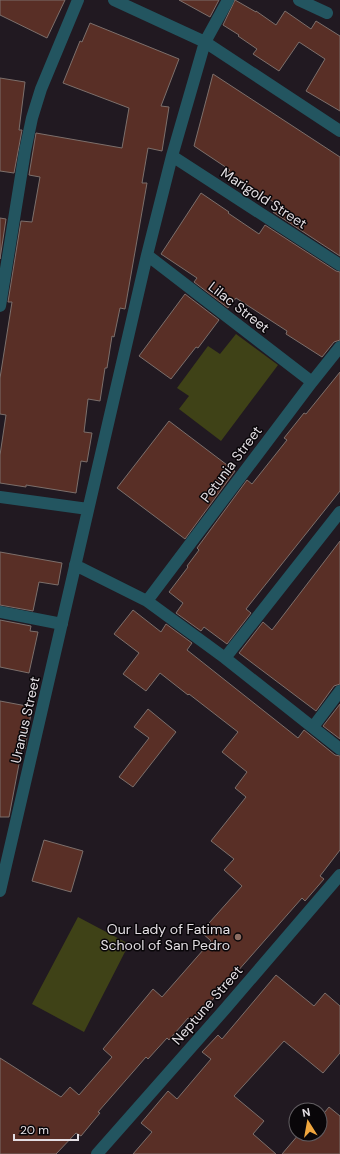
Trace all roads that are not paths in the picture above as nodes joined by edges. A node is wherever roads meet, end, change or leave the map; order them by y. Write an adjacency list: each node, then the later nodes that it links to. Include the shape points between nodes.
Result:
1 (78, 0): 11 (street, via 41,89 32,118)
2 (114, 0): 6 (street)
3 (228, 0): 6 (street, Uranus Street)
4 (298, 0): 5 (street)
5 (327, 13)
6 (205, 42): 7 (street); 8 (street, Uranus Street)
7 (340, 131)
8 (172, 156): 9 (street, Uranus Street); 10 (street, Marigold Street)
9 (147, 255): 13 (street, Lilac Street); 15 (street, Uranus Street)
10 (340, 265)
11 (0, 306)
12 (340, 347): 13 (street, Petunia Street)
13 (312, 382): 18 (street, Petunia Street)
14 (0, 497): 15 (street)
15 (88, 509): 17 (street, Uranus Street)
16 (340, 512): 21 (street)
17 (75, 565): 18 (street); 20 (street, Uranus Street)
18 (147, 601): 21 (street)
19 (0, 612): 20 (street)
20 (62, 624): 26 (street, Uranus Street)
21 (225, 658): 23 (street)
22 (340, 691): 23 (street)
23 (313, 727): 24 (street)
24 (340, 749)
25 (340, 875): 27 (street, Neptune Street)
26 (0, 891)
27 (97, 1154)

